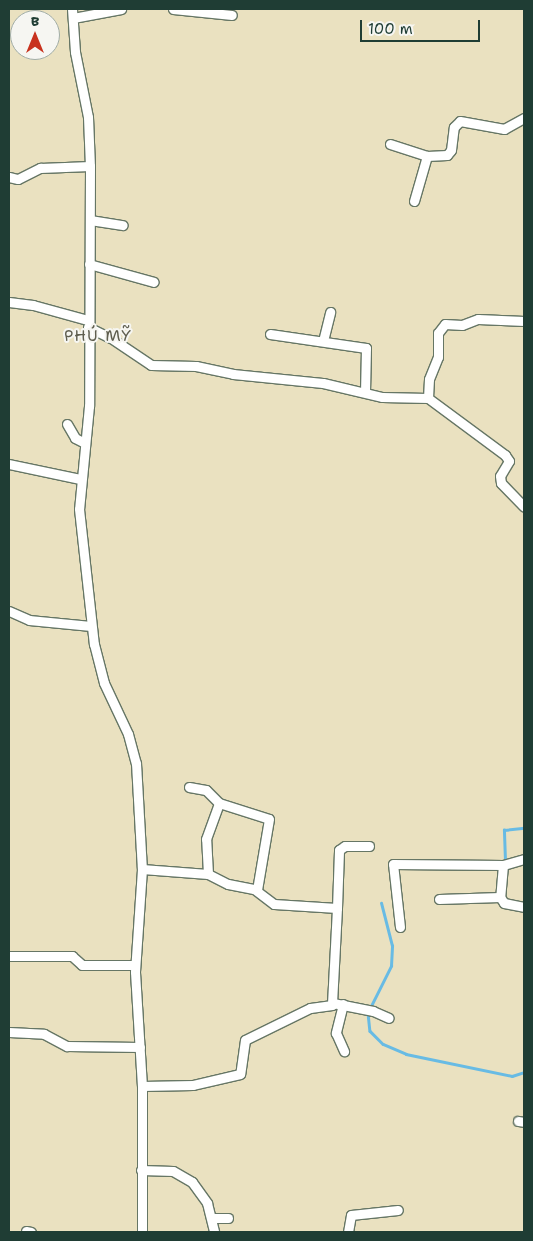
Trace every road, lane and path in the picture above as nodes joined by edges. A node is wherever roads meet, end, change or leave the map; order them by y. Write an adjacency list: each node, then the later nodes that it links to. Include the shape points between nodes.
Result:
1 (121, 9): 3 (street)
2 (173, 9): 4 (street)
3 (72, 14): 8 (street, via 88,117)
4 (232, 15)
5 (524, 118): 7 (street, via 504,129 460,121 454,127 449,153)
6 (390, 144): 7 (street)
7 (427, 156): 10 (street)
8 (90, 166): 9 (street, via 40,168 18,179); 11 (street)
9 (9, 177)
10 (414, 201)
11 (90, 220): 12 (street); 13 (street)
12 (123, 225)
13 (89, 264): 14 (street); 18 (street)
14 (154, 282)
15 (9, 302): 18 (street, via 34,305)
16 (330, 312): 20 (street)
17 (524, 321): 22 (street, via 478,319 462,325 445,324 438,333 438,357 429,379)
18 (88, 324): 21 (street, via 151,365 192,365 233,374); 24 (street, via 89,406)
19 (270, 334): 20 (street)
20 (324, 341): 21 (street, via 366,348)
21 (365, 392): 22 (street, via 382,397)
22 (428, 398): 27 (street, via 506,455 509,461 500,476 501,483)
23 (67, 424): 24 (street, via 75,438)
24 (85, 443): 26 (street)
25 (9, 464): 26 (street)
26 (80, 479): 29 (street, via 79,509)
27 (524, 507)
28 (9, 610): 29 (street, via 29,620)
29 (91, 626): 35 (street, via 104,683 136,757)
30 (189, 787): 31 (street, via 206,790)
31 (219, 803): 36 (street, via 206,839); 37 (street, via 269,819)
32 (369, 846): 41 (street, via 346,846 339,850)
33 (524, 859): 34 (street)
34 (503, 865): 38 (street); 42 (street, via 393,864)
35 (142, 868): 36 (street); 44 (street)
36 (208, 874): 37 (street, via 228,884)
37 (257, 890): 41 (street, via 274,904)
38 (500, 897): 39 (street); 40 (street, via 504,903)
39 (439, 899)
40 (524, 907)
41 (337, 908): 45 (street)
42 (400, 926)
43 (9, 956): 44 (street, via 72,956 82,965)
44 (135, 965): 49 (street)
45 (333, 1003): 46 (street); 51 (street, via 310,1008 245,1040 240,1074 193,1085)
46 (343, 1004): 47 (street); 50 (street, via 336,1033)
47 (388, 1018)
48 (9, 1032): 49 (street, via 44,1034 68,1046)
49 (140, 1047): 51 (street)
50 (344, 1051)
51 (142, 1086): 52 (street)
52 (141, 1170): 54 (street, via 172,1171 192,1182); 56 (street)
53 (398, 1210): 58 (street, via 351,1215)
54 (212, 1218): 55 (street); 57 (street)
55 (228, 1218)
56 (142, 1232)
57 (214, 1232)
58 (348, 1232)

